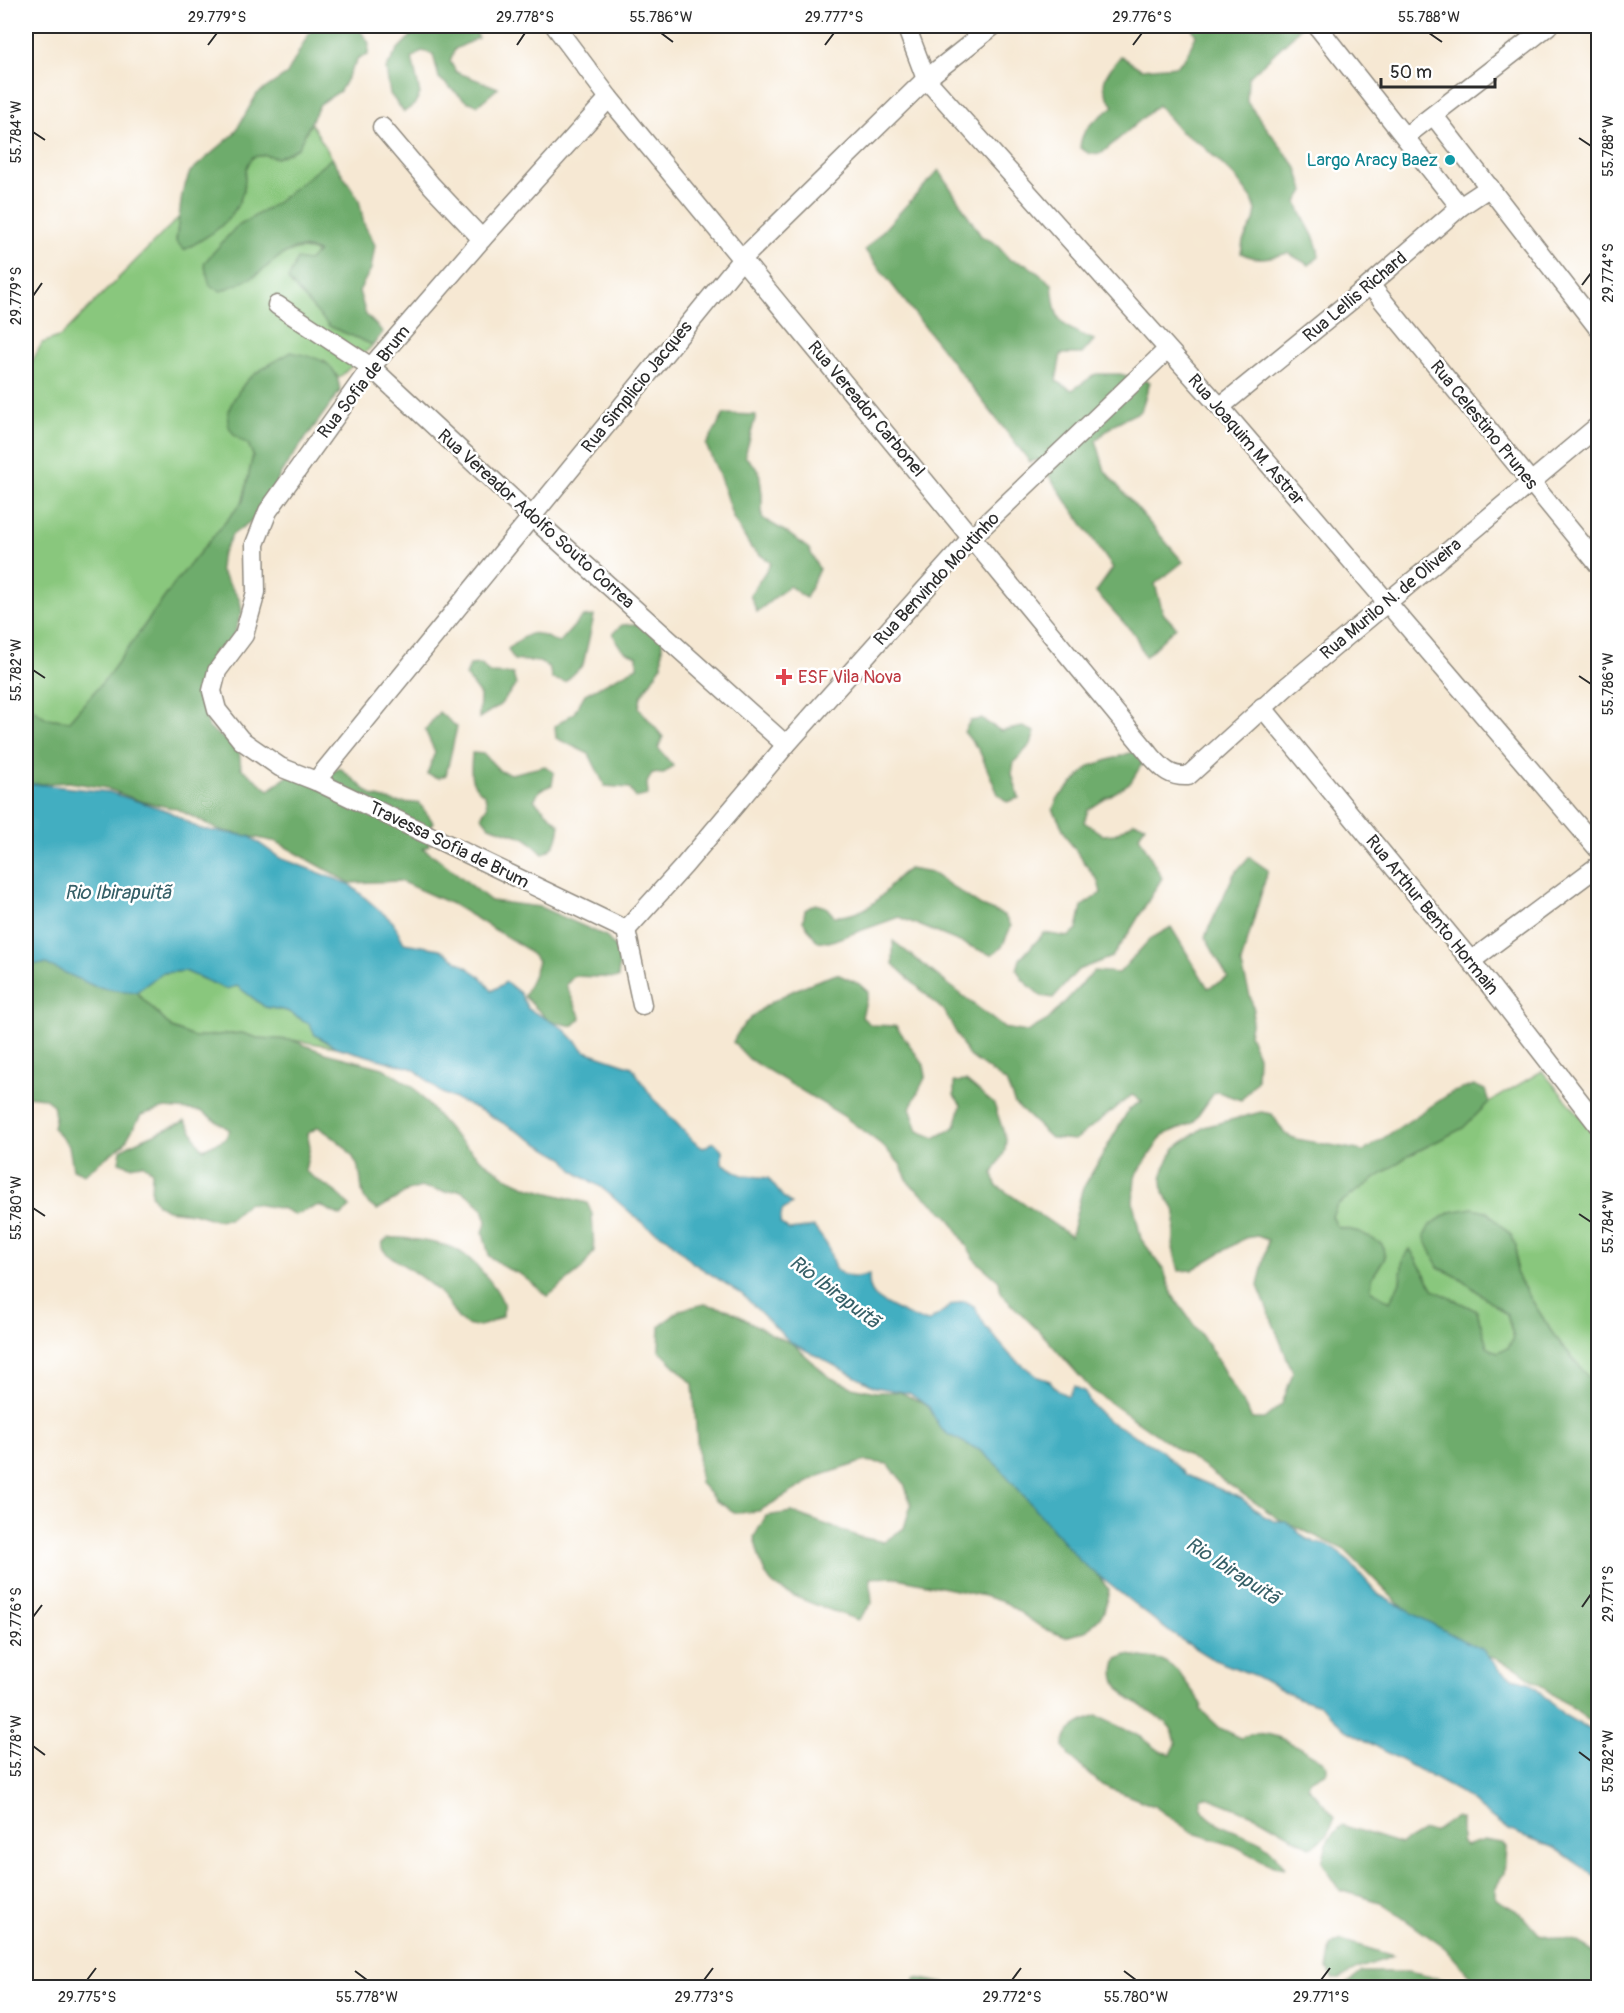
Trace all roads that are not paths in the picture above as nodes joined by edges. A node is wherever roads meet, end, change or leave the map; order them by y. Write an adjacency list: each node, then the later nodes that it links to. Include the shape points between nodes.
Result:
1 (555, 26): 7 (street, Rua Vereador Carbonel)
2 (906, 26): 6 (street, Rua Joaquim M. Astrar)
3 (993, 26): 6 (street, Rua Simplicio Jacques)
4 (1317, 26): 10 (street)
5 (1548, 26): 8 (street)
6 (926, 79): 14 (street, Rua Simplicio Jacques); 18 (street, Rua Joaquim M. Astrar)
7 (609, 98): 13 (street, Rua Sofia de Brum); 14 (street, Rua Vereador Carbonel)
8 (1434, 116): 10 (street); 11 (street)
9 (382, 127): 13 (street)
10 (1406, 136): 12 (street)
11 (1490, 188): 12 (street, Rua Lellis Richard); 17 (street)
12 (1460, 207): 15 (street, Rua Lellis Richard)
13 (482, 239): 19 (street, Rua Sofia de Brum)
14 (742, 260): 23 (street, Rua Simplicio Jacques); 24 (street, Rua Vereador Carbonel)
15 (1370, 285): 20 (street, Rua Lellis Richard); 22 (street, Rua Celestino Prunes)
16 (278, 305): 19 (street, Rua Vereador Adolfo Souto Correa)
17 (1599, 328)
18 (1167, 350): 20 (street, Rua Joaquim M. Astrar); 24 (street, Rua Benvindo Moutinho)
19 (371, 367): 23 (street, Rua Vereador Adolfo Souto Correa); 28 (street, Rua Sofia de Brum, via 268,511 255,544 256,592 244,635 217,671 212,692)
20 (1220, 407): 26 (street, Rua Joaquim M. Astrar)
21 (1599, 426): 22 (street, Rua Murilo N. de Oliveira)
22 (1531, 483): 25 (street, Rua Celestino Prunes); 26 (street, Rua Murilo N. de Oliveira)
23 (531, 516): 29 (street, Rua Vereador Adolfo Souto Correa); 31 (street, Rua Simplicio Jacques)
24 (972, 537): 29 (street, Rua Benvindo Moutinho); 30 (street, Rua Vereador Carbonel, via 1152,757 1167,773)
25 (1599, 564)
26 (1386, 603): 27 (street, Rua Murilo N. de Oliveira); 32 (street, Rua Joaquim M. Astrar)
27 (1262, 707): 30 (street, Rua Murilo N. de Oliveira); 35 (street, Rua Arthur Bento Hormain)
28 (217, 710): 31 (street, Travessa Sofia de Brum, via 241,740 266,759)
29 (786, 745): 34 (street, Rua Benvindo Moutinho)
30 (1188, 776)
31 (316, 781): 34 (street, Travessa Sofia de Brum)
32 (1599, 849)
33 (1599, 866): 35 (street)
34 (626, 930): 36 (street)
35 (1471, 961): 37 (street, Rua Arthur Bento Hormain)
36 (642, 1005)
37 (1599, 1125)

